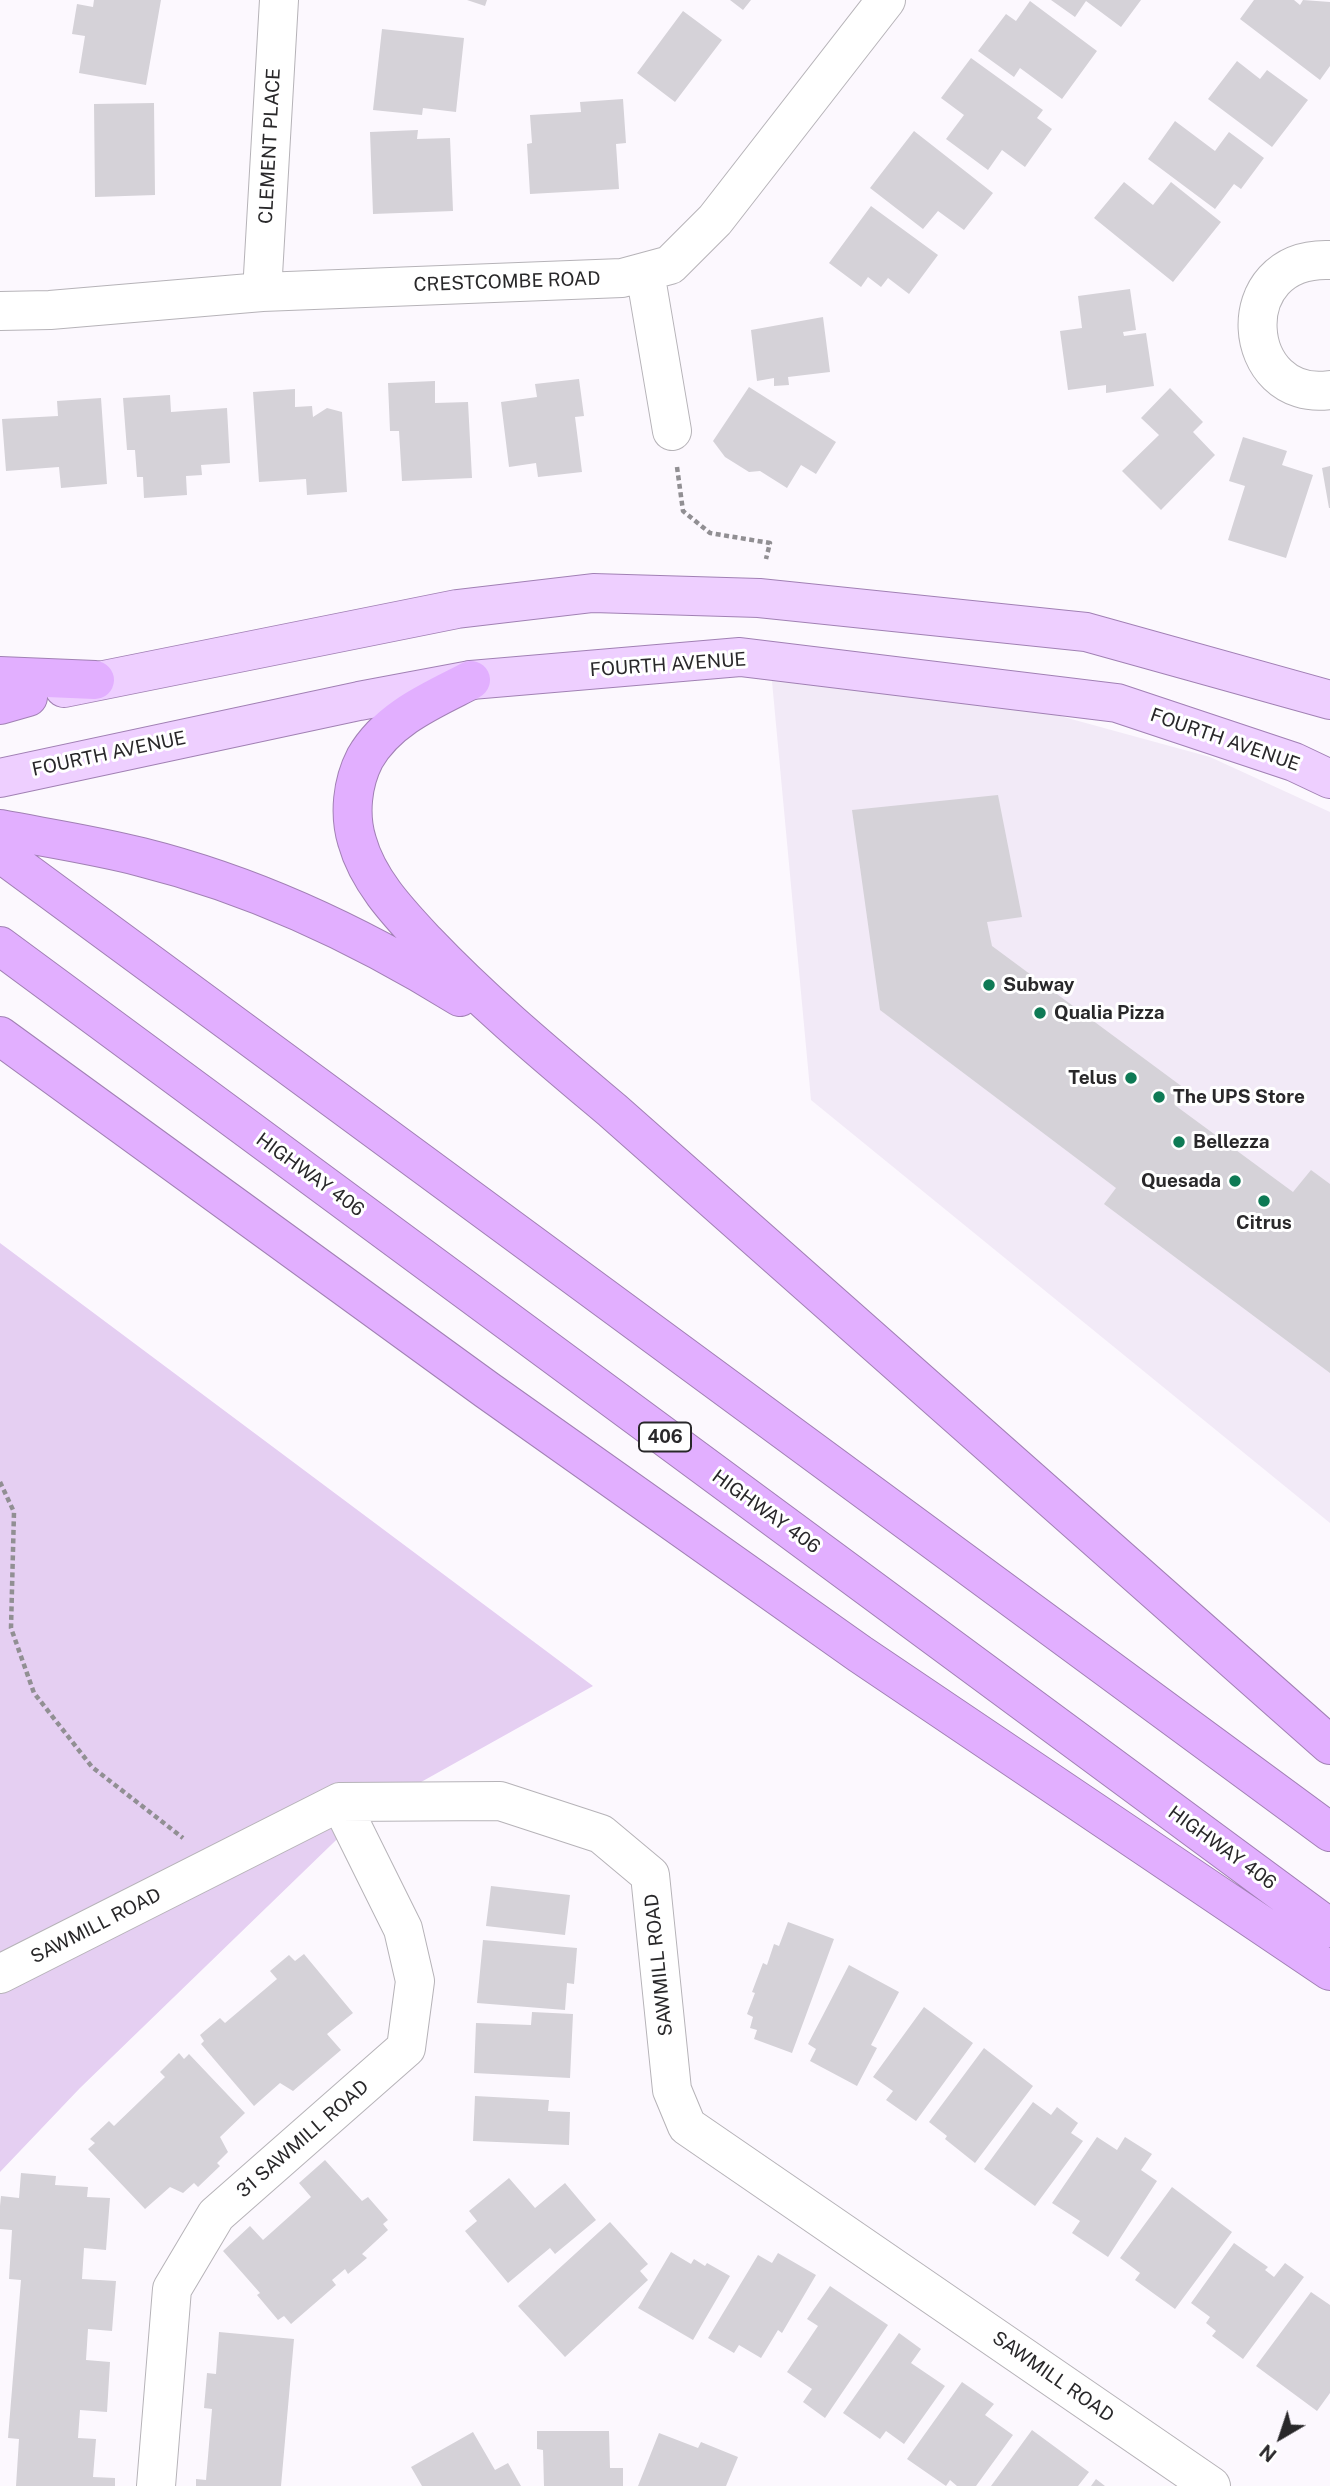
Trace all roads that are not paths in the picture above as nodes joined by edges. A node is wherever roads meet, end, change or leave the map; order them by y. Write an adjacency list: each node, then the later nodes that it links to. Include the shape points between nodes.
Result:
1 (279, 0): 5 (street, CLEMENT PLACE)
2 (886, 0): 4 (street, CRESTCOMBE ROAD, via 715,220 670,265)
3 (1330, 260): 7 (street, via 1293,265 1276,278 1263,296 1257,317 1257,339 1279,376 1298,387)
4 (645, 272): 5 (street, CRESTCOMBE ROAD, via 622,278); 8 (street)
5 (262, 292): 6 (street, CRESTCOMBE ROAD)
6 (0, 311)
7 (1330, 390)
8 (672, 431)
9 (94, 680): 11 (highway); 12 (main road, via 457,609 593,593 759,598 1086,632)
10 (471, 680): 13 (main road, FOURTH AVENUE); 14 (main road, FOURTH AVENUE, via 740,657 1117,703 1294,762); 18 (highway, via 407,713 367,755 358,774 352,820 357,844 380,889 447,964)
11 (7, 695)
12 (1330, 700)
13 (0, 778)
14 (1330, 779)
15 (0, 829): 18 (highway, via 183,869 319,920 421,972)
16 (0, 853): 22 (highway)
17 (0, 946): 23 (highway, HIGHWAY 406 / 406)
18 (519, 1032): 20 (highway)
19 (0, 1036): 24 (highway, via 860,1654)
20 (1330, 1745)
21 (340, 1802): 25 (street, SAWMILL ROAD); 26 (street, 31 SAWMILL ROAD, via 403,1929 415,1981 406,2048 216,2215 172,2289); 27 (street, SAWMILL ROAD, via 500,1801 601,1834 649,1875 672,2090 687,2126)
22 (1330, 1832)
23 (1330, 1928)
24 (1330, 1970)
25 (0, 1974)
26 (156, 2486)
27 (1211, 2486)

